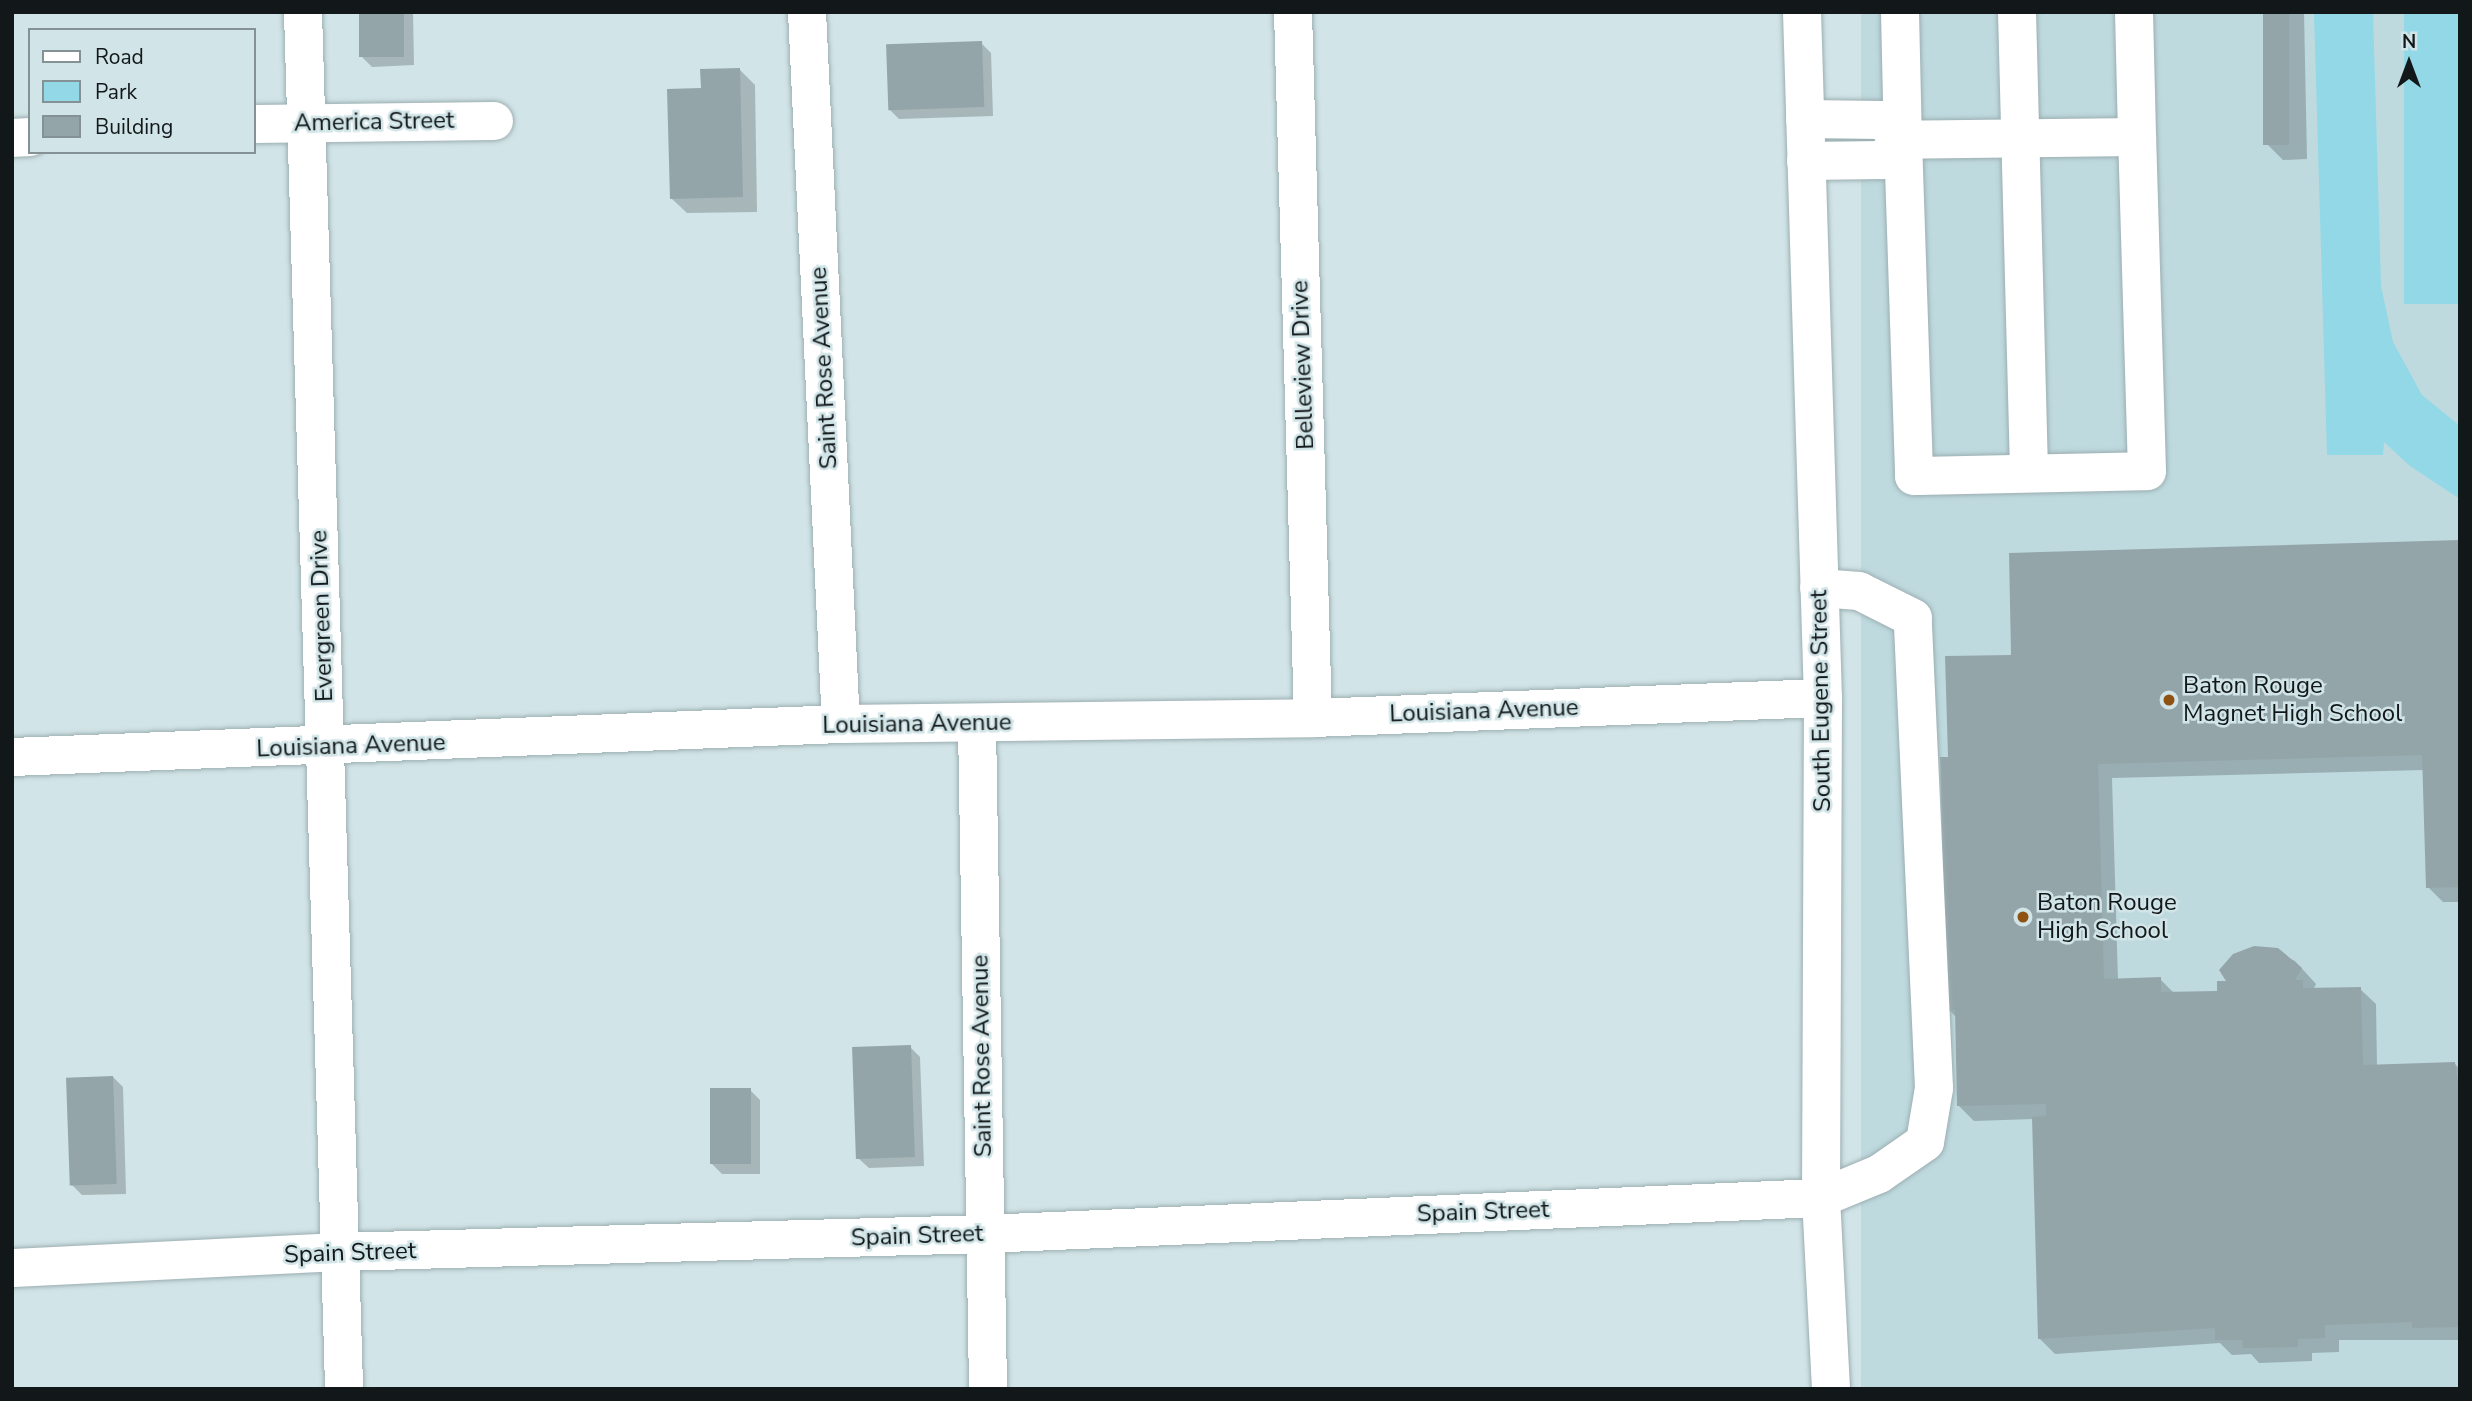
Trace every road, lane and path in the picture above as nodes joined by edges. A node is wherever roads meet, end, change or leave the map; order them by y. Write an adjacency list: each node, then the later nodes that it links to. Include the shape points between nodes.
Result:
1 (303, 12): 10 (street, Evergreen Drive)
2 (807, 12): 20 (street, Saint Rose Avenue)
3 (1293, 12): 19 (street, Belleview Drive)
4 (1802, 12): 8 (street, South Eugene Street)
5 (1900, 12): 14 (street)
6 (2017, 12): 13 (street)
7 (2134, 12): 12 (street)
8 (1805, 119): 14 (street, via 1882,120); 15 (street, South Eugene Street)
9 (494, 121): 10 (street, America Street)
10 (304, 122): 11 (street, America Street); 22 (street, Evergreen Drive)
11 (256, 124)
12 (2137, 137): 13 (street); 16 (street, via 2147,471)
13 (2021, 138): 14 (street); 16 (street)
14 (1903, 140): 15 (street, via 1882,160); 16 (street, via 1914,477)
15 (1807, 162): 17 (street, South Eugene Street)
16 (2029, 473)
17 (1819, 588): 18 (street, South Eugene Street); 24 (street, via 1859,591 1913,618 1934,1088 1925,1142 1879,1174)
18 (1823, 698): 19 (street, Louisiana Avenue); 24 (street, South Eugene Street)
19 (1313, 718): 21 (street, Louisiana Avenue)
20 (841, 724): 21 (street, Louisiana Avenue); 22 (street, Louisiana Avenue)
21 (977, 724): 25 (street, Saint Rose Avenue)
22 (327, 748): 23 (street, Louisiana Avenue); 26 (street, Evergreen Drive)
23 (12, 757)
24 (1821, 1198): 25 (street, Spain Street); 30 (street, South Eugene Street)
25 (985, 1234): 26 (street, Spain Street); 29 (street, Saint Rose Avenue)
26 (341, 1252): 27 (street, Spain Street); 28 (street, Evergreen Drive)
27 (12, 1268)
28 (344, 1389)
29 (988, 1389)
30 (1831, 1389)

